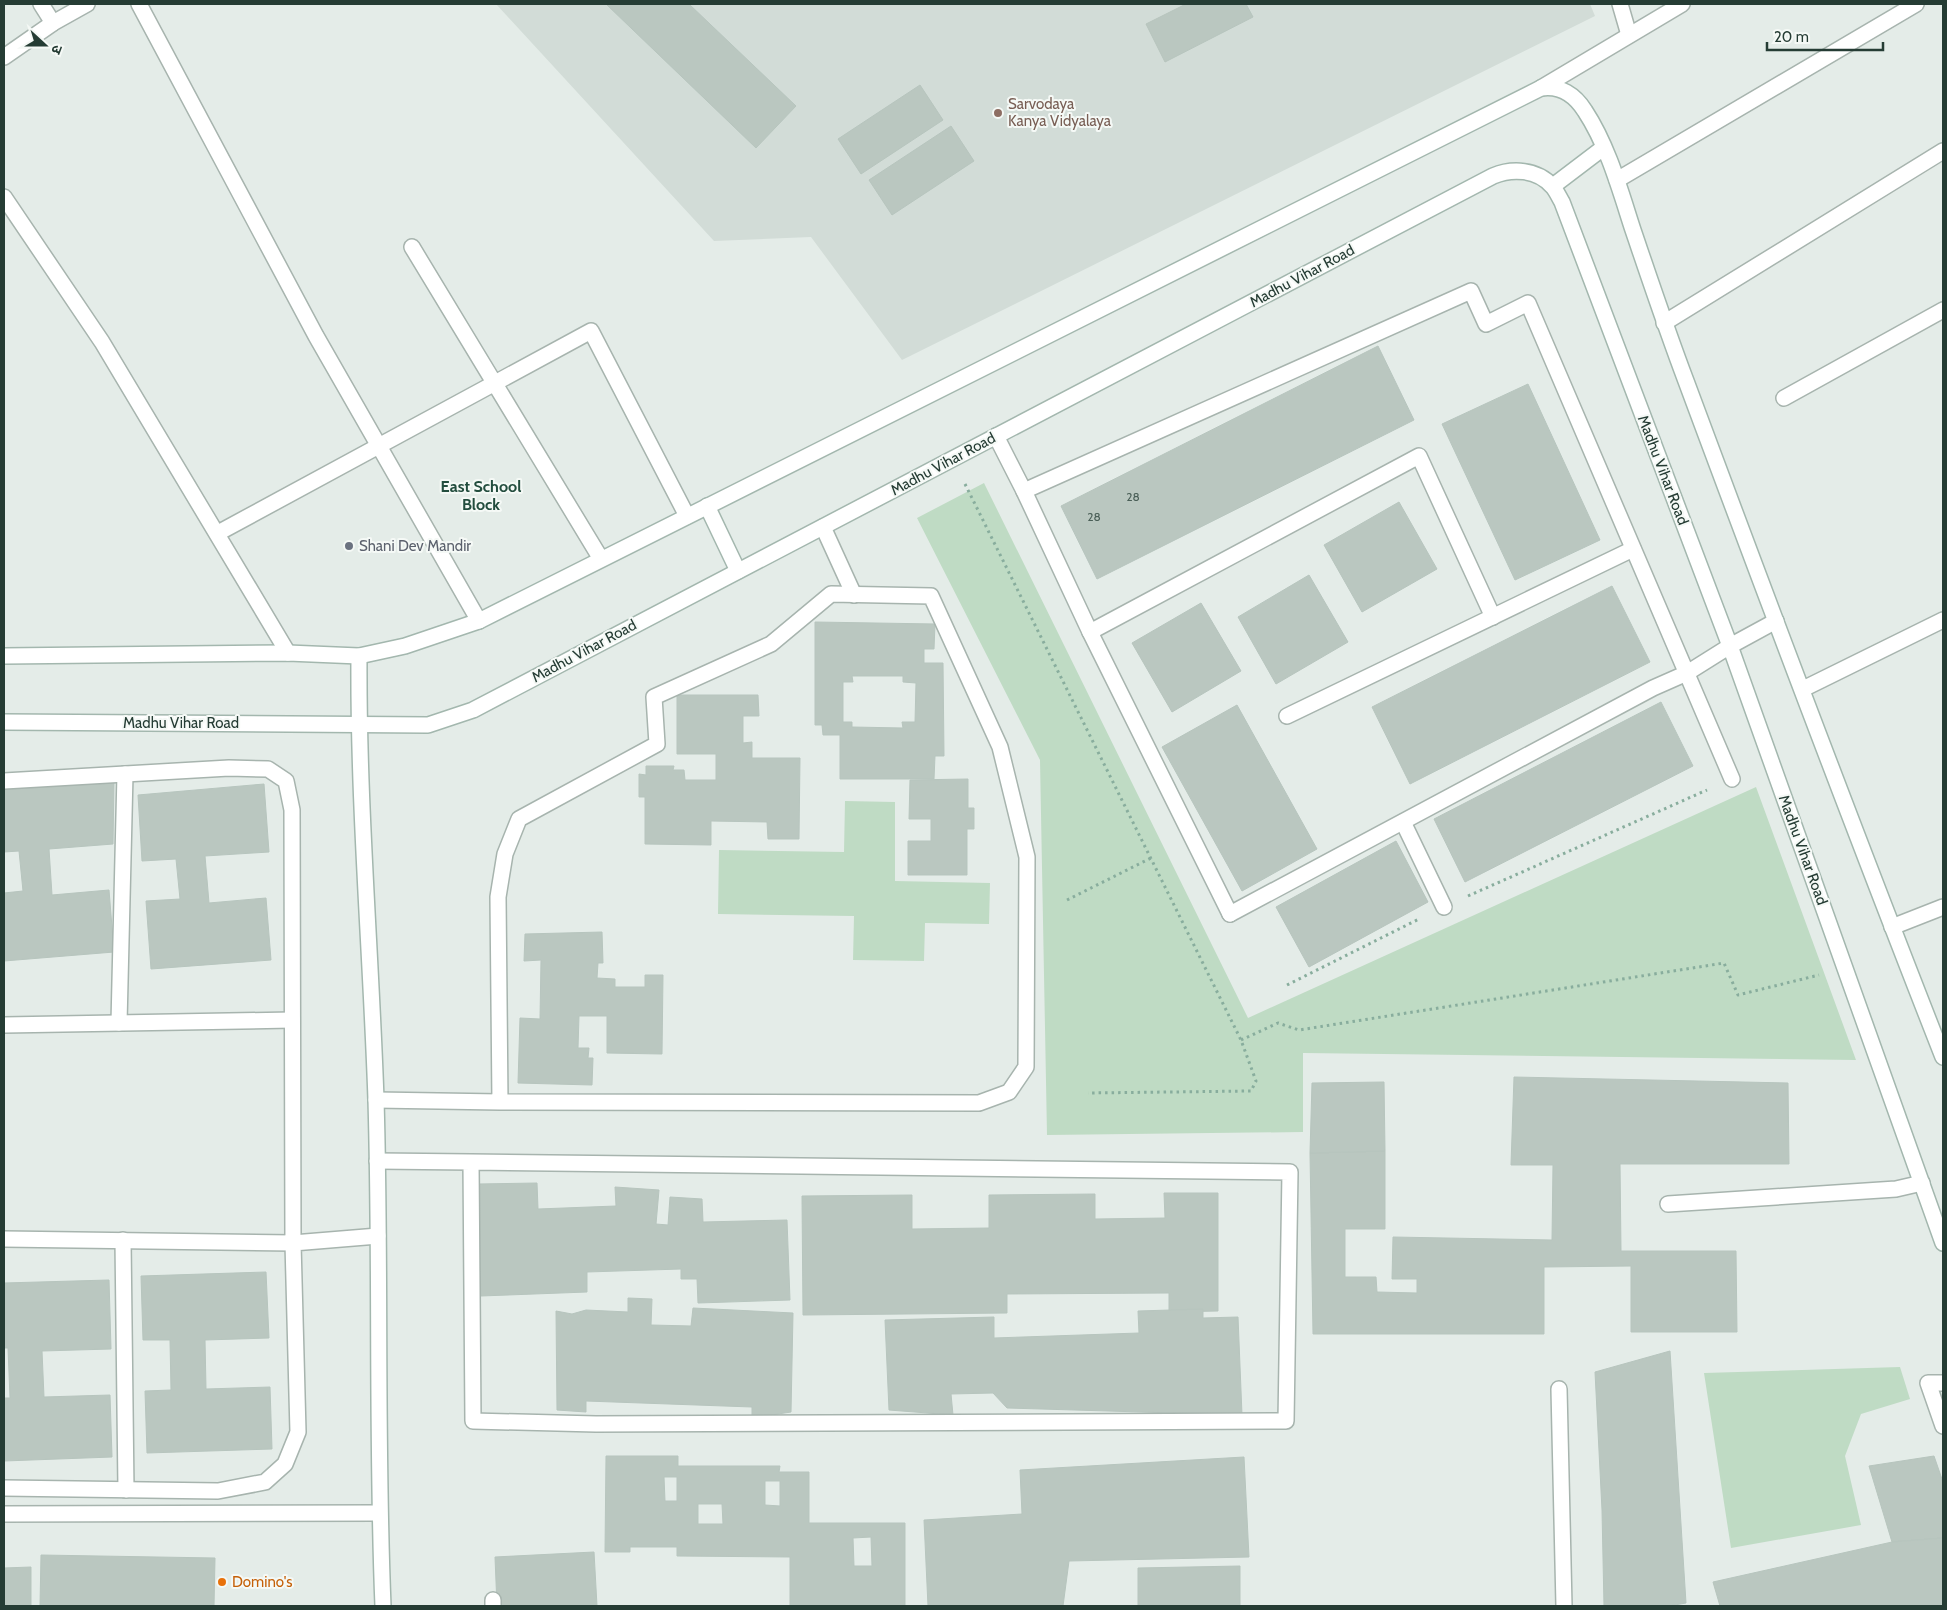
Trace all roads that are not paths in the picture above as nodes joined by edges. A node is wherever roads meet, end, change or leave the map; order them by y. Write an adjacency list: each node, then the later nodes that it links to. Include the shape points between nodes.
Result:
1 (41, 4): 7 (street)
2 (87, 4): 7 (street)
3 (139, 4): 22 (street)
4 (1620, 4): 8 (street)
5 (1682, 4): 8 (street)
6 (1916, 4): 13 (street)
7 (53, 23): 9 (street)
8 (1629, 35): 10 (street)
9 (4, 57)
10 (1541, 88): 11 (street, via 1557,88 1574,98 1584,109); 24 (street)
11 (1603, 148): 13 (street); 14 (street)
12 (1943, 151): 18 (street)
13 (1617, 180): 18 (street)
14 (1553, 186): 21 (street, Madhu Vihar Road, via 1539,176 1524,172 1510,171 1493,176); 37 (street, Madhu Vihar Road, via 1562,202)
15 (4, 197): 27 (street, via 102,342)
16 (412, 247): 19 (street)
17 (1943, 310): 20 (street)
18 (1664, 323): 35 (street)
19 (494, 383): 22 (street); 25 (street, via 590,331); 29 (street)
20 (1784, 398)
21 (996, 436): 23 (street); 26 (street, Madhu Vihar Road)
22 (378, 446): 27 (street); 34 (street)
23 (1024, 491): 28 (street, via 1471,291 1486,324 1528,303); 36 (street)
24 (707, 506): 25 (street); 30 (street)
25 (687, 516): 29 (street)
26 (823, 527): 30 (street, Madhu Vihar Road); 31 (street)
27 (218, 533): 38 (street)
28 (1633, 548): 32 (street); 41 (street)
29 (600, 559): 34 (street)
30 (738, 571): 45 (street, Madhu Vihar Road, via 472,710 428,725)
31 (854, 595): 58 (street, via 832,594 771,644 654,697 657,744 518,819 505,854 498,897); 58 (street, via 931,596 1000,747 1027,857 1026,1067 1009,1092 979,1104)
32 (1493, 617): 36 (street, via 1420,456); 43 (street)
33 (1943, 620): 42 (street)
34 (479, 621): 40 (street, via 405,646)
35 (1776, 621): 37 (street); 42 (street)
36 (1090, 632): 49 (street, via 1230,914)
37 (1730, 646): 41 (street); 61 (street, Madhu Vihar Road)
38 (288, 653): 39 (street); 40 (street)
39 (4, 656)
40 (359, 656): 45 (street)
41 (1687, 673): 47 (street); 49 (street, via 1653,688)
42 (1802, 690): 52 (street)
43 (1287, 716)
44 (4, 722): 45 (street, Madhu Vihar Road)
45 (358, 724): 57 (street)
46 (125, 774): 48 (street); 53 (street, via 268,769 286,781 292,810); 54 (street)
47 (1732, 779)
48 (4, 781)
49 (1403, 822): 50 (street)
50 (1444, 907)
51 (1943, 907): 52 (street)
52 (1892, 927): 56 (street)
53 (292, 1020): 54 (street); 66 (street)
54 (119, 1023): 55 (street)
55 (4, 1025)
56 (1943, 1057)
57 (376, 1100): 58 (street); 59 (street)
58 (500, 1102)
59 (377, 1162): 60 (street); 63 (street)
60 (471, 1162): 60 (street, via 473,1421 606,1424 1286,1421 1290,1172)
61 (1922, 1183): 62 (street, via 1896,1189); 67 (street, Madhu Vihar Road)
62 (1668, 1204)
63 (378, 1236): 66 (street); 73 (street)
64 (4, 1239): 65 (street)
65 (123, 1240): 66 (street); 72 (street)
66 (293, 1243): 72 (street, via 298,1432 285,1464 265,1482 218,1491)
67 (1943, 1243)
68 (1943, 1383): 70 (street, via 1928,1383)
69 (1559, 1389): 76 (street)
70 (1943, 1426)
71 (4, 1488): 72 (street)
72 (126, 1490)
73 (379, 1513): 74 (street); 75 (street)
74 (4, 1514)
75 (383, 1606)
76 (1564, 1606)

